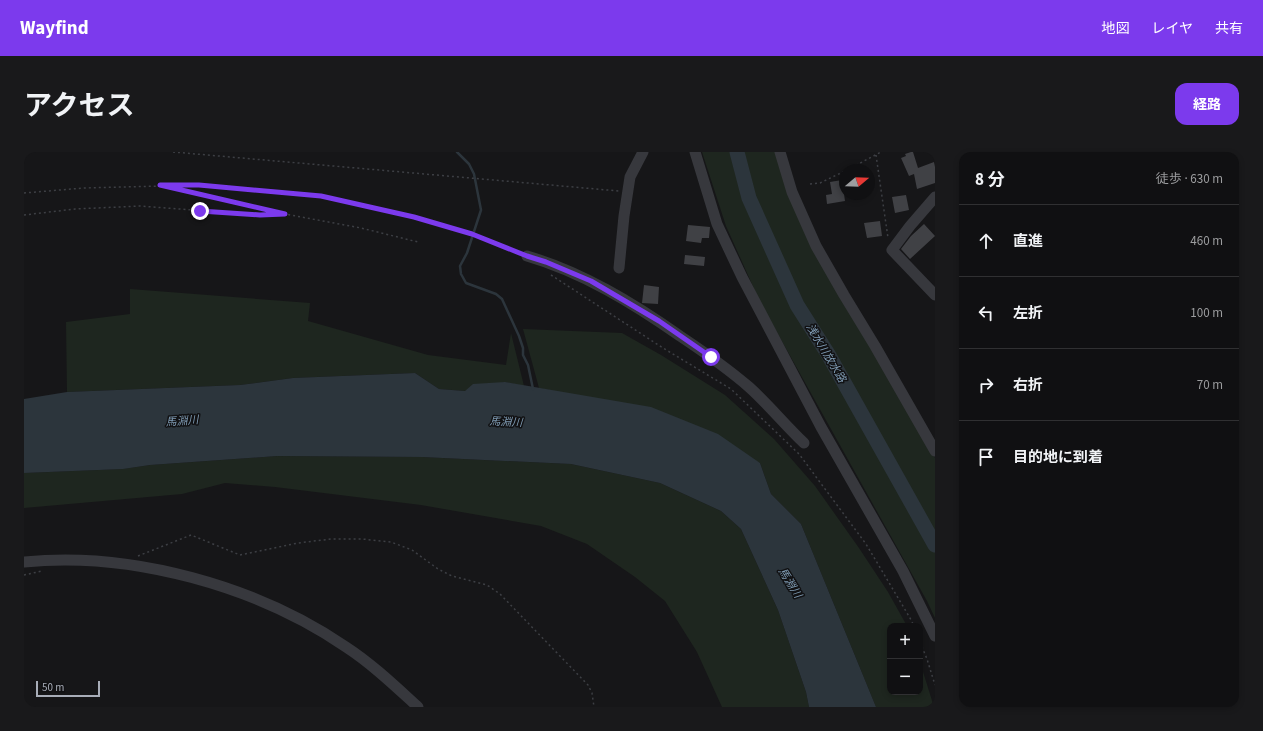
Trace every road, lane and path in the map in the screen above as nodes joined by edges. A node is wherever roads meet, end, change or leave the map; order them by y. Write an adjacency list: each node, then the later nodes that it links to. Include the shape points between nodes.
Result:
1 (173, 152): 11 (path)
2 (643, 152): 11 (street, via 630,177)
3 (695, 152): 27 (street, via 717,224 742,277 818,420 903,571)
4 (780, 152): 23 (street, via 792,192 816,246)
5 (881, 152): 6 (path)
6 (876, 155): 7 (path); 17 (path)
7 (858, 164)
8 (839, 173): 9 (path)
9 (810, 184)
10 (160, 185): 12 (path); 14 (path); 18 (path, via 199,185 321,196 414,217 472,234)
11 (627, 192): 19 (street)
12 (24, 193)
13 (935, 197): 17 (street)
14 (285, 214): 15 (path, via 260,215 140,206 75,209); 16 (path)
15 (24, 215)
16 (418, 242)
17 (892, 250): 21 (street)
18 (527, 256): 22 (street, via 591,281 659,321 749,387)
19 (619, 268)
20 (551, 275): 26 (path, via 731,389 799,454 866,544)
21 (935, 295)
22 (804, 444)
23 (935, 451)
24 (24, 562): 25 (street, via 43,560)
25 (121, 563): 30 (street, via 197,578 254,598 300,619 346,647); 31 (path, via 191,535 240,555 331,539 391,542 412,550 452,576 487,585 500,594 588,685)
26 (912, 623)
27 (935, 636)
28 (923, 649): 29 (path)
29 (935, 685)
30 (418, 707)
31 (594, 707)

